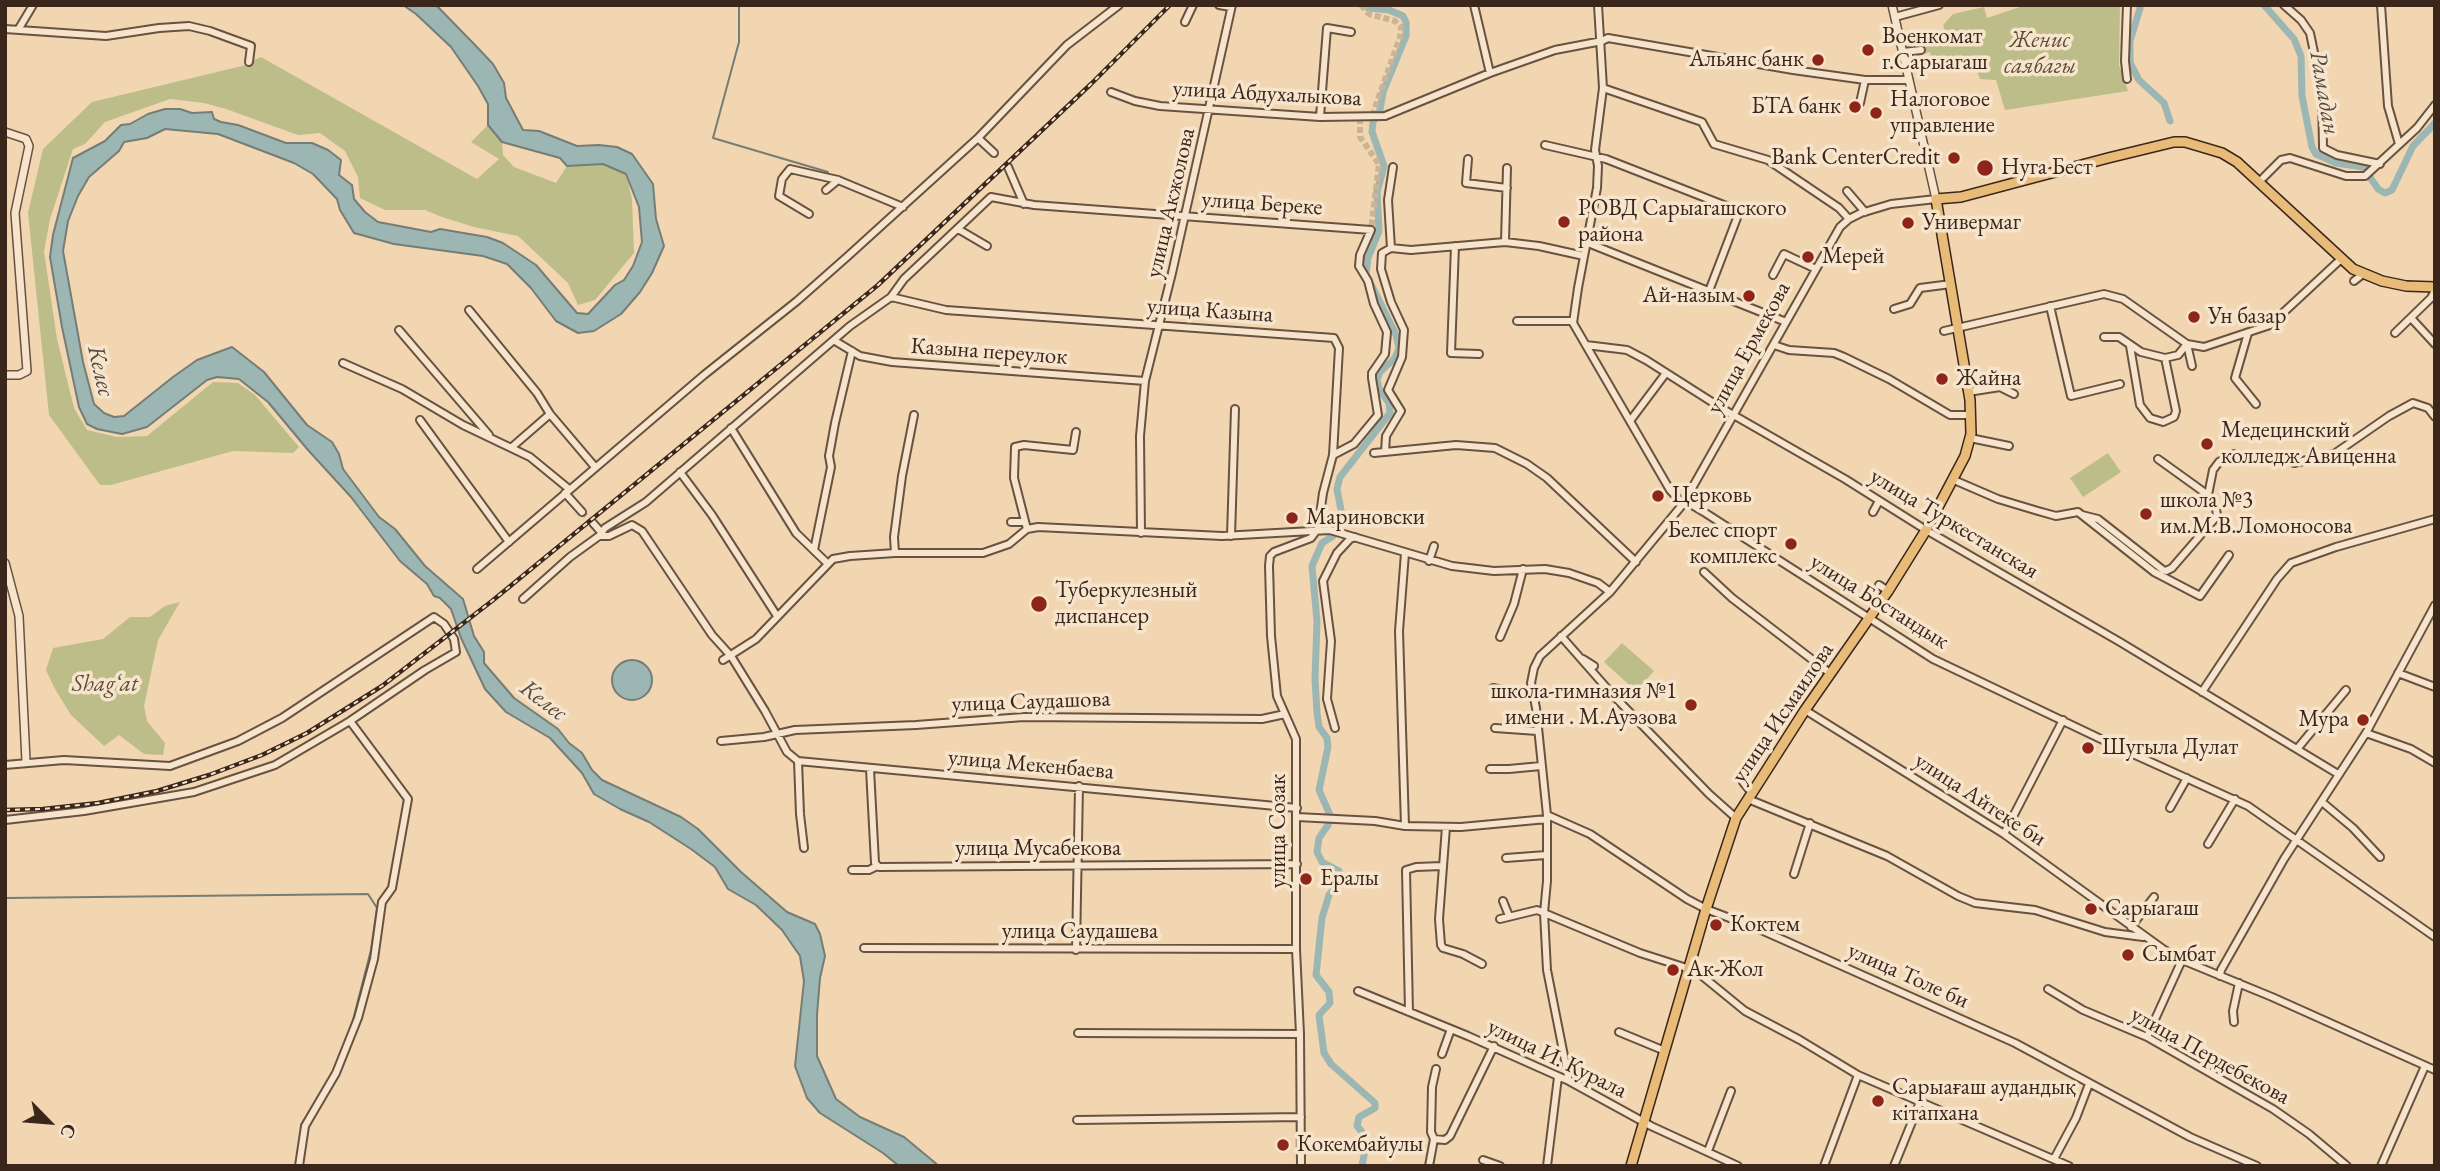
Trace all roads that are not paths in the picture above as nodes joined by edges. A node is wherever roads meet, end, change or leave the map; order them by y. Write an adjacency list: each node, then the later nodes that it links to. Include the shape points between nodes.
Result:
1 (33, 5): 16 (street)
2 (1119, 5): 33 (street, via 1067,46)
3 (1193, 5): 14 (street)
4 (1219, 5): 12 (street)
5 (1474, 5): 22 (street)
6 (1598, 5): 18 (street)
7 (1892, 5): 13 (street)
8 (1939, 5): 13 (street)
9 (2127, 5): 23 (street)
10 (2284, 5): 39 (street, via 2309,33 2322,91 2322,148)
11 (2381, 5): 34 (street, via 2388,106)
12 (1231, 6): 30 (street, улица Акжолова)
13 (1895, 17): 20 (street)
14 (1185, 22)
15 (5, 29): 16 (street)
16 (18, 30): 21 (street, via 106,36 189,26 251,46)
17 (1351, 32): 31 (street, via 1327,29)
18 (1602, 41): 22 (street, улица Абдухалыкова, via 1555,50); 24 (street, улица Абдухалыкова, via 1608,38); 26 (street)
19 (1920, 50): 20 (street)
20 (1903, 52): 25 (street)
21 (249, 62)
22 (1490, 73): 31 (street, улица Абдухалыкова, via 1385,116)
23 (2127, 79)
24 (1866, 80): 25 (street, улица Абдухалыкова); 28 (street)
25 (1909, 80): 48 (street)
26 (1603, 88): 37 (street); 54 (street, via 1694,117 1706,126 1714,144 1768,160)
27 (1111, 92): 30 (street, улица Абдухалыкова, via 1146,104)
28 (1860, 103)
29 (2435, 106): 34 (street)
30 (1210, 109): 31 (street, улица Абдухалыкова); 53 (street, улица Акжолова)
31 (1321, 117)
32 (5, 132): 101 (street, via 26,139 29,146 15,213 27,371)
33 (978, 138): 36 (street); 50 (street)
34 (2399, 144): 39 (street)
35 (1545, 145): 37 (street)
36 (995, 153)
37 (1597, 157): 57 (street); 69 (street, via 1734,209 1737,218)
38 (1468, 159): 45 (street, via 1466,183)
39 (2380, 164): 44 (street, via 2365,176 2346,176 2290,158 2267,168)
40 (1009, 167): 49 (street)
41 (1393, 167): 60 (street, via 1388,200)
42 (1507, 168): 45 (street)
43 (838, 180): 46 (street); 50 (street); 52 (street, via 796,169 787,171 779,197)
44 (2259, 182): 48 (main road, улица Ермекова, via 2237,162 2185,142 1961,197); 62 (main road, улица Ермекова)
45 (1507, 188): 56 (street)
46 (826, 190)
47 (1847, 191): 51 (street)
48 (1936, 199): 51 (street, улица Ермекова); 67 (main road, улица Исмаилова)
49 (1024, 204): 53 (street, улица Береке); 55 (street, улица Береке, via 992,197)
50 (903, 207): 127 (street)
51 (1865, 212): 54 (street, улица Ермекова)
52 (809, 214)
53 (1185, 216): 78 (street, улица Акжолова); 124 (street, улица Береке, via 1371,230 1359,266 1387,332 1385,354 1372,378 1378,415 1354,444)
54 (1849, 219): 63 (street, улица Ермекова)
55 (958, 229): 58 (street); 70 (street)
56 (1505, 242): 59 (street); 61 (street)
57 (1588, 243): 61 (street); 69 (street)
58 (988, 246)
59 (1455, 246): 60 (street); 94 (street, via 1451,353)
60 (1391, 248): 121 (street, via 1382,253 1381,269 1404,330 1402,357 1388,390 1401,411 1386,436)
61 (1584, 256): 76 (street)
62 (2341, 259): 64 (main road, улица Ермекова); 84 (street, via 2282,317)
63 (1816, 268): 65 (street, via 1785,254); 77 (street, улица Ермекова)
64 (2362, 274): 66 (street); 68 (main road, улица Ермекова)
65 (1773, 275)
66 (2354, 281)
67 (1951, 284): 72 (street, via 1920,288 1910,304); 79 (main road, улица Исмаилова)
68 (2435, 289): 74 (street)
69 (1709, 291): 77 (street)
70 (891, 297): 78 (street, улица Казына, via 946,310); 87 (street)
71 (2050, 306): 79 (street); 86 (street, via 2095,294 2113,295); 103 (street, via 2071,396)
72 (1894, 309)
73 (469, 310): 108 (street)
74 (2411, 318): 83 (street); 89 (street)
75 (1517, 321): 76 (street)
76 (1573, 321): 90 (street)
77 (1786, 322): 91 (street, улица Ермекова)
78 (1160, 324): 102 (street, улица Акжолова); 124 (street, улица Казына, via 1336,340)
79 (1959, 328): 81 (street); 104 (main road, улица Исмаилова)
80 (399, 330): 117 (street)
81 (1944, 331)
82 (2184, 331): 86 (street)
83 (2395, 332)
84 (2248, 333): 88 (street, via 2204,347); 106 (street, via 2235,378)
85 (2104, 337): 92 (street, via 2119,337)
86 (2179, 340): 88 (street)
87 (835, 341): 93 (street, Казына переулок); 115 (street)
88 (2187, 344): 95 (street, via 2178,355); 99 (street)
89 (2435, 344)
90 (1586, 345): 98 (street, улица Туркестанская, via 1627,351); 114 (street)
91 (1774, 345): 110 (street, улица Ермекова); 111 (street, via 1833,353 1950,415)
92 (2130, 346): 95 (street); 95 (street, via 2140,405 2146,415 2163,422 2176,411)
93 (852, 351): 102 (street, Казына переулок, via 892,362); 149 (street)
94 (1479, 355)
95 (2165, 358)
96 (1660, 359): 98 (street)
97 (343, 363): 117 (street)
98 (1655, 366): 100 (street, улица Туркестанская)
99 (2192, 366)
100 (1666, 373): 110 (street, улица Туркестанская); 114 (street)
101 (5, 374)
102 (1144, 381): 143 (street, улица Акжолова)
103 (2120, 384)
104 (1968, 391): 105 (street, via 2000,387); 111 (main road, улица Исмаилова)
105 (2014, 394)
106 (2256, 404)
107 (1235, 409): 145 (street)
108 (550, 414): 120 (street); 127 (street)
109 (914, 415): 150 (street, via 902,476)
110 (1734, 415): 132 (street, улица Туркестанская); 133 (street, улица Ермекова)
111 (1971, 415): 118 (main road, улица Исмаилова)
112 (2435, 416): 126 (street, via 2413,403 2334,453)
113 (420, 420): 147 (street)
114 (1630, 421): 133 (street, via 1663,480)
115 (731, 428): 128 (street); 149 (street, via 796,533)
116 (1076, 432): 140 (street, via 1073,450 1015,447 1014,478)
117 (490, 437): 120 (street)
118 (1970, 438): 119 (street); 129 (main road, улица Исмаилова)
119 (2009, 446)
120 (512, 447): 130 (street)
121 (1385, 452): 122 (street); 154 (street, via 1470,445 1495,448 1547,478)
122 (1374, 453)
123 (2234, 454): 131 (street, via 2213,470)
124 (1333, 455): 141 (street, улица Казына)
125 (2158, 459): 131 (street)
126 (2294, 463)
127 (595, 467): 130 (street)
128 (680, 472): 144 (street); 165 (street)
129 (1954, 480): 136 (street, via 2056,516); 142 (main road, улица Исмаилова)
130 (567, 491): 134 (street); 147 (street)
131 (2208, 495): 136 (street, via 2217,516 2166,571 2098,519)
132 (1879, 501): 135 (street); 142 (street, улица Туркестанская)
133 (1683, 503): 154 (street, улица Ермекова); 166 (street, улица Бостандык)
134 (582, 512)
135 (1873, 512)
136 (2082, 515): 152 (street, via 2154,572 2200,596)
137 (2435, 519): 177 (street, via 2291,563)
138 (1011, 522): 140 (street)
139 (593, 523): 144 (street)
140 (1026, 526): 143 (street); 150 (street, via 1009,544 983,553)
141 (1318, 530): 145 (street); 146 (street); 180 (street, улица Созак, via 1311,538 1267,558 1271,636 1278,695)
142 (1926, 530): 161 (main road, улица Исмаилова); 177 (street, улица Туркестанская)
143 (1141, 533): 145 (street)
144 (600, 534): 163 (street); 169 (street, via 605,537 632,525 640,529)
145 (1231, 536)
146 (1357, 537): 151 (street); 184 (street, via 1339,549 1323,581 1331,641 1327,699)
147 (509, 542): 157 (street)
148 (1434, 546): 153 (street)
149 (814, 550): 156 (street)
150 (895, 553): 156 (street, via 839,557)
151 (1405, 553): 153 (street); 211 (street, via 1399,631)
152 (2228, 555)
153 (1429, 561): 158 (street, via 1494,571)
154 (1636, 562): 162 (street, улица Ермекова)
155 (5, 563): 190 (street, via 19,616)
156 (827, 563): 165 (street)
157 (477, 569)
158 (1523, 569): 162 (street, via 1580,576); 168 (street)
159 (1704, 572): 173 (street)
160 (1879, 585): 161 (street)
161 (1888, 591): 166 (main road, улица Исмаилова)
162 (1609, 592): 167 (street, улица Ермекова)
163 (523, 598)
164 (2435, 605): 172 (street)
165 (777, 616): 169 (street, via 756,639)
166 (1870, 620): 173 (main road, улица Исмаилова); 181 (street, улица Бостандык, via 1933,659)
167 (1561, 636): 170 (street); 178 (street, улица Ермекова, via 1534,668)
168 (1500, 637)
169 (727, 658): 186 (street)
170 (1582, 658): 171 (street); 208 (street)
171 (1594, 666)
172 (2398, 673): 174 (street); 187 (street)
173 (1831, 674): 179 (main road, улица Исмаилова)
174 (2435, 687)
175 (1493, 688): 178 (street)
176 (2346, 690): 189 (street)
177 (2202, 692): 189 (street, улица Туркестанская)
178 (1533, 696): 185 (street, улица Ермекова)
179 (1805, 710): 201 (main road, улица Исмаилова); 213 (street, улица Айтеке би)
180 (1285, 714): 186 (street, улица Саудашова, via 1241,719 1024,716); 204 (street, улица Созак, via 1296,739)
181 (2063, 720): 198 (street, улица Бостандык); 213 (street)
182 (350, 721): 190 (street, via 456,652 454,639 443,624 434,617 282,718 238,741 170,766); 209 (street, via 275,765 194,792); 273 (street, via 408,799 392,888 382,902 374,959 358,1018 336,1073 305,1126)
183 (1495, 727): 185 (street)
184 (1335, 728)
185 (1537, 731): 194 (street, улица Ермекова)
186 (777, 733): 188 (street, улица Саудашова); 191 (street)
187 (2366, 733): 192 (street); 197 (street)
188 (721, 741)
189 (2297, 749): 197 (street, улица Туркестанская)
190 (26, 761): 193 (street)
191 (798, 761): 195 (street, улица Мекенбаева); 216 (street)
192 (2435, 762)
193 (5, 765)
194 (1541, 766): 196 (street); 207 (street, улица Ермекова)
195 (870, 769): 200 (street, улица Мекенбаева); 221 (street)
196 (1490, 769)
197 (2338, 774): 203 (street)
198 (2187, 778): 202 (street, улица Бостандык); 205 (street)
199 (1743, 782): 201 (street)
200 (1079, 786): 204 (street, улица Мекенбаева); 222 (street)
201 (1750, 796): 208 (main road, улица Исмаилова); 210 (street)
202 (2235, 799): 214 (street, улица Бостандык); 215 (street)
203 (2322, 802): 214 (street); 218 (street)
204 (1297, 808): 206 (street, улица Созак)
205 (2170, 808)
206 (1297, 817): 211 (street); 220 (street, улица Созак)
207 (1547, 817): 212 (street); 217 (street, улица Ермекова); 228 (street, улица Толе би, via 1590,834)
208 (1736, 818): 228 (main road, улица Исмаилова)
209 (5, 820)
210 (1810, 823): 225 (street); 233 (street, via 1887,856 1975,903 2035,910 2105,932)
211 (1405, 826): 212 (street)
212 (1446, 827): 223 (street)
213 (2004, 834): 232 (street, улица Айтеке би)
214 (2296, 839): 234 (street, улица Бостандык); 243 (street)
215 (2207, 844)
216 (804, 848)
217 (1546, 855): 219 (street); 229 (street, улица Ермекова)
218 (2380, 857)
219 (1506, 858)
220 (1297, 864): 222 (street, улица Мусабекова); 237 (street, улица Созак)
221 (877, 866): 222 (street, улица Мусабекова); 224 (street, улица Мусабекова)
222 (1078, 866): 238 (street)
223 (1442, 866): 239 (street, via 1441,945); 247 (street, via 1406,870)
224 (852, 870)
225 (1794, 874)
226 (2154, 897): 232 (street)
227 (1503, 901): 230 (street)
228 (1706, 909): 242 (main road, улица Исмаилова); 263 (street, улица Толе би, via 2015,1043)
229 (1544, 913): 230 (street, via 1534,910); 242 (street); 262 (street, улица Ермекова, via 1547,970)
230 (1509, 916): 231 (street)
231 (1500, 919)
232 (2131, 928): 233 (street, улица Айтеке би)
233 (2145, 937): 240 (street, улица Айтеке би)
234 (2435, 937)
235 (864, 948): 238 (street, улица Саудашева)
236 (1469, 948): 239 (street)
237 (1296, 949): 238 (street, улица Саудашева); 252 (street, улица Созак)
238 (1076, 950)
239 (1463, 954): 241 (street)
240 (2182, 960): 243 (street, улица Айтеке би); 253 (street)
241 (1482, 964)
242 (1689, 970): 255 (main road, улица Исмаилова); 260 (street, via 1752,1015)
243 (2220, 976): 244 (street, улица Айтеке би)
244 (2239, 983): 248 (street); 257 (street, улица Айтеке би)
245 (2048, 989): 253 (street, улица Пердебекова, via 2083,1010)
246 (1357, 990): 247 (street, улица И. Курала)
247 (1409, 1012): 249 (street, улица И. Курала)
248 (2234, 1022)
249 (1451, 1029): 254 (street, улица И. Курала); 256 (street)
250 (1619, 1032): 255 (street)
251 (1078, 1033): 252 (street)
252 (1300, 1034): 266 (street, улица Созак)
253 (2147, 1037): 284 (street, улица Пердебекова, via 2282,1115)
254 (1493, 1046): 261 (street, улица И. Курала); 269 (street, via 1450,1136)
255 (1665, 1051): 268 (main road, улица Исмаилова)
256 (1442, 1054)
257 (2425, 1066): 259 (street, улица Айтеке би); 285 (street)
258 (1436, 1069): 269 (street)
259 (2435, 1070)
260 (1858, 1075): 265 (street); 280 (street)
261 (1558, 1077): 262 (street, улица И. Курала); 277 (street)
262 (1569, 1081): 268 (street, улица И. Курала)
263 (2089, 1084): 271 (street); 283 (street, улица Толе би)
264 (1731, 1091): 270 (street)
265 (1920, 1102): 271 (street); 281 (street)
266 (1301, 1117): 267 (street); 274 (street, улица Созак)
267 (1077, 1120)
268 (1644, 1122): 270 (street, улица И. Курала); 278 (main road, улица Исмаилова)
269 (1434, 1139): 275 (street)
270 (1708, 1151): 279 (street, улица И. Курала)
271 (2054, 1159): 282 (street)
272 (1483, 1160): 276 (street)
273 (299, 1166)
274 (1301, 1166)
275 (1429, 1166)
276 (1500, 1166)
277 (1547, 1166)
278 (1631, 1166)
279 (1738, 1166)
280 (1824, 1166)
281 (1894, 1166)
282 (2069, 1166)
283 (2257, 1166)
284 (2347, 1166)
285 (2381, 1166)

